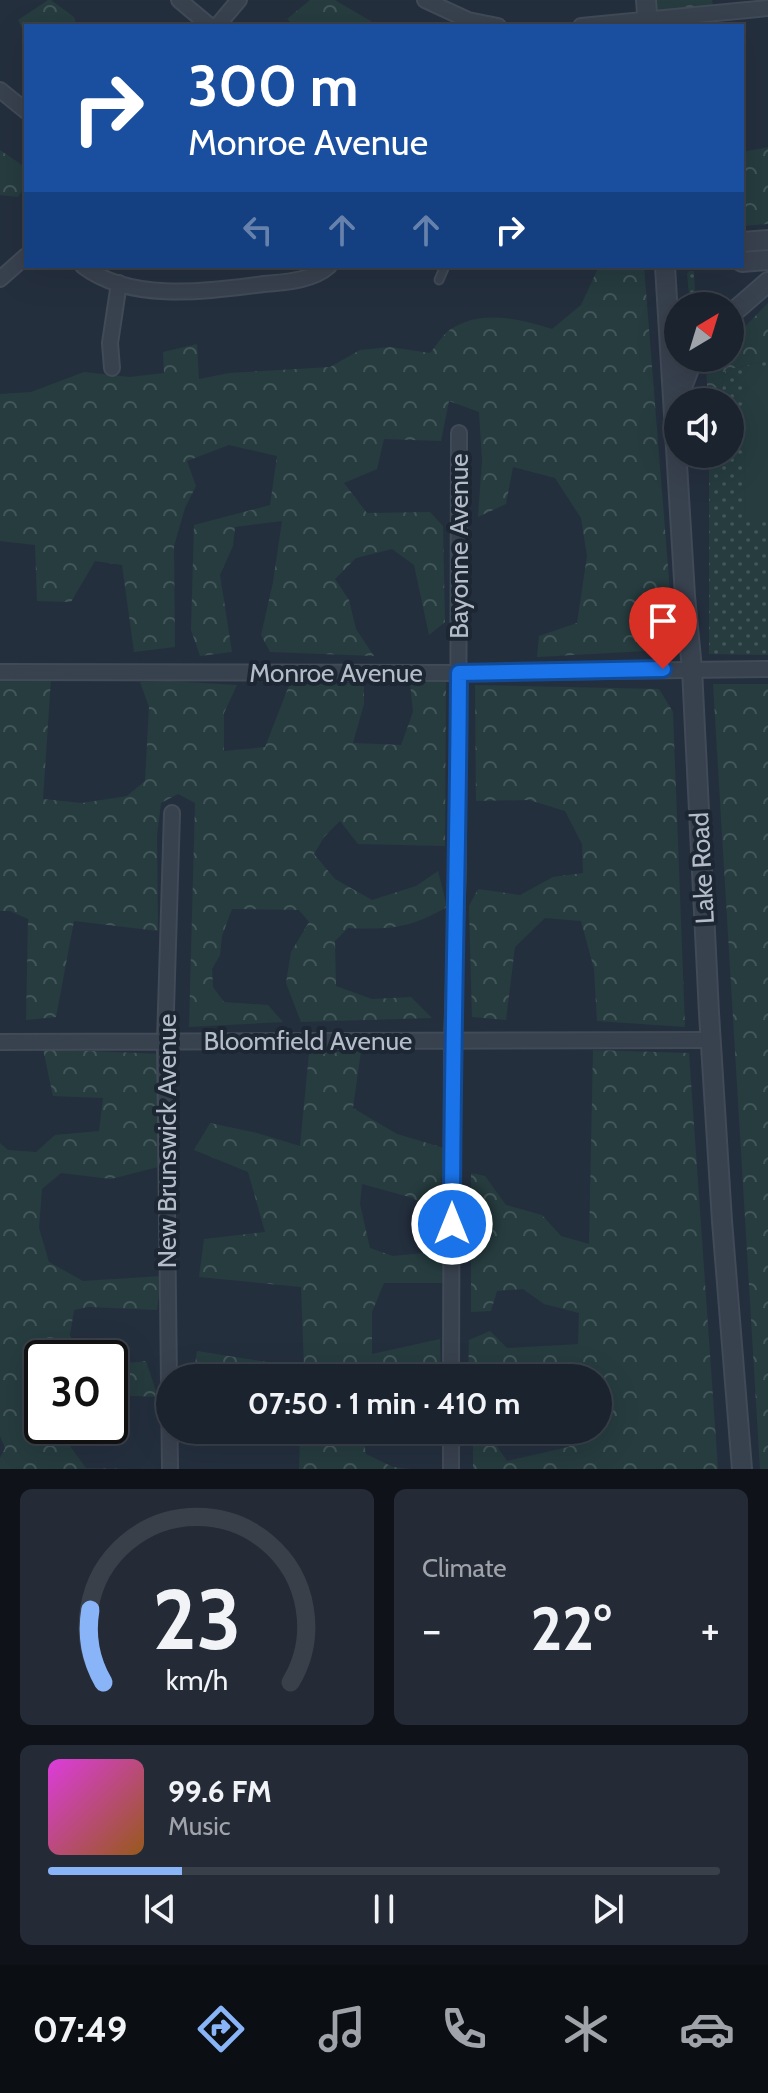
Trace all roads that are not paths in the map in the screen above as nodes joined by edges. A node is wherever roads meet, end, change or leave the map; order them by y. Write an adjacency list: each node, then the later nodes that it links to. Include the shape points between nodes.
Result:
1 (179, 0): 8 (street)
2 (239, 0): 9 (street)
3 (425, 0): 5 (street)
4 (646, 0): 7 (street)
5 (446, 5): 10 (street, via 468,20)
6 (768, 8): 7 (street)
7 (647, 23): 11 (street)
8 (208, 24)
9 (219, 24)
10 (488, 24)
11 (625, 24)
12 (0, 90): 13 (street)
13 (24, 109)
14 (768, 240): 15 (street)
15 (744, 242)
16 (24, 257): 23 (street)
17 (768, 260): 18 (street)
18 (744, 262)
19 (87, 268): 26 (street)
20 (327, 268): 26 (street, via 295,280 191,294)
21 (444, 268): 24 (lane)
22 (665, 268): 29 (street, Lake Road)
23 (3, 271)
24 (439, 280)
25 (768, 282): 27 (street)
26 (119, 283): 28 (street, via 110,343)
27 (744, 303)
28 (112, 368)
29 (672, 388)
30 (459, 433): 35 (street, Bayonne Avenue)
31 (677, 468): 32 (street, Lake Road)
32 (692, 669): 33 (street, Monroe Avenue); 35 (street, Monroe Avenue); 38 (street, Lake Road)
33 (768, 669)
34 (0, 672): 35 (street, Monroe Avenue)
35 (459, 673): 37 (street, Bayonne Avenue)
36 (172, 813): 40 (street, New Brunswick Avenue)
37 (452, 1040): 38 (street, Bloomfield Avenue); 40 (street, Bloomfield Avenue); 41 (street, Bayonne Avenue)
38 (712, 1040): 45 (street, Lake Road)
39 (0, 1042): 40 (street, Bloomfield Avenue)
40 (165, 1042): 43 (street, New Brunswick Avenue)
41 (451, 1364)
42 (451, 1444): 44 (street)
43 (170, 1469)
44 (451, 1469)
45 (742, 1469)

